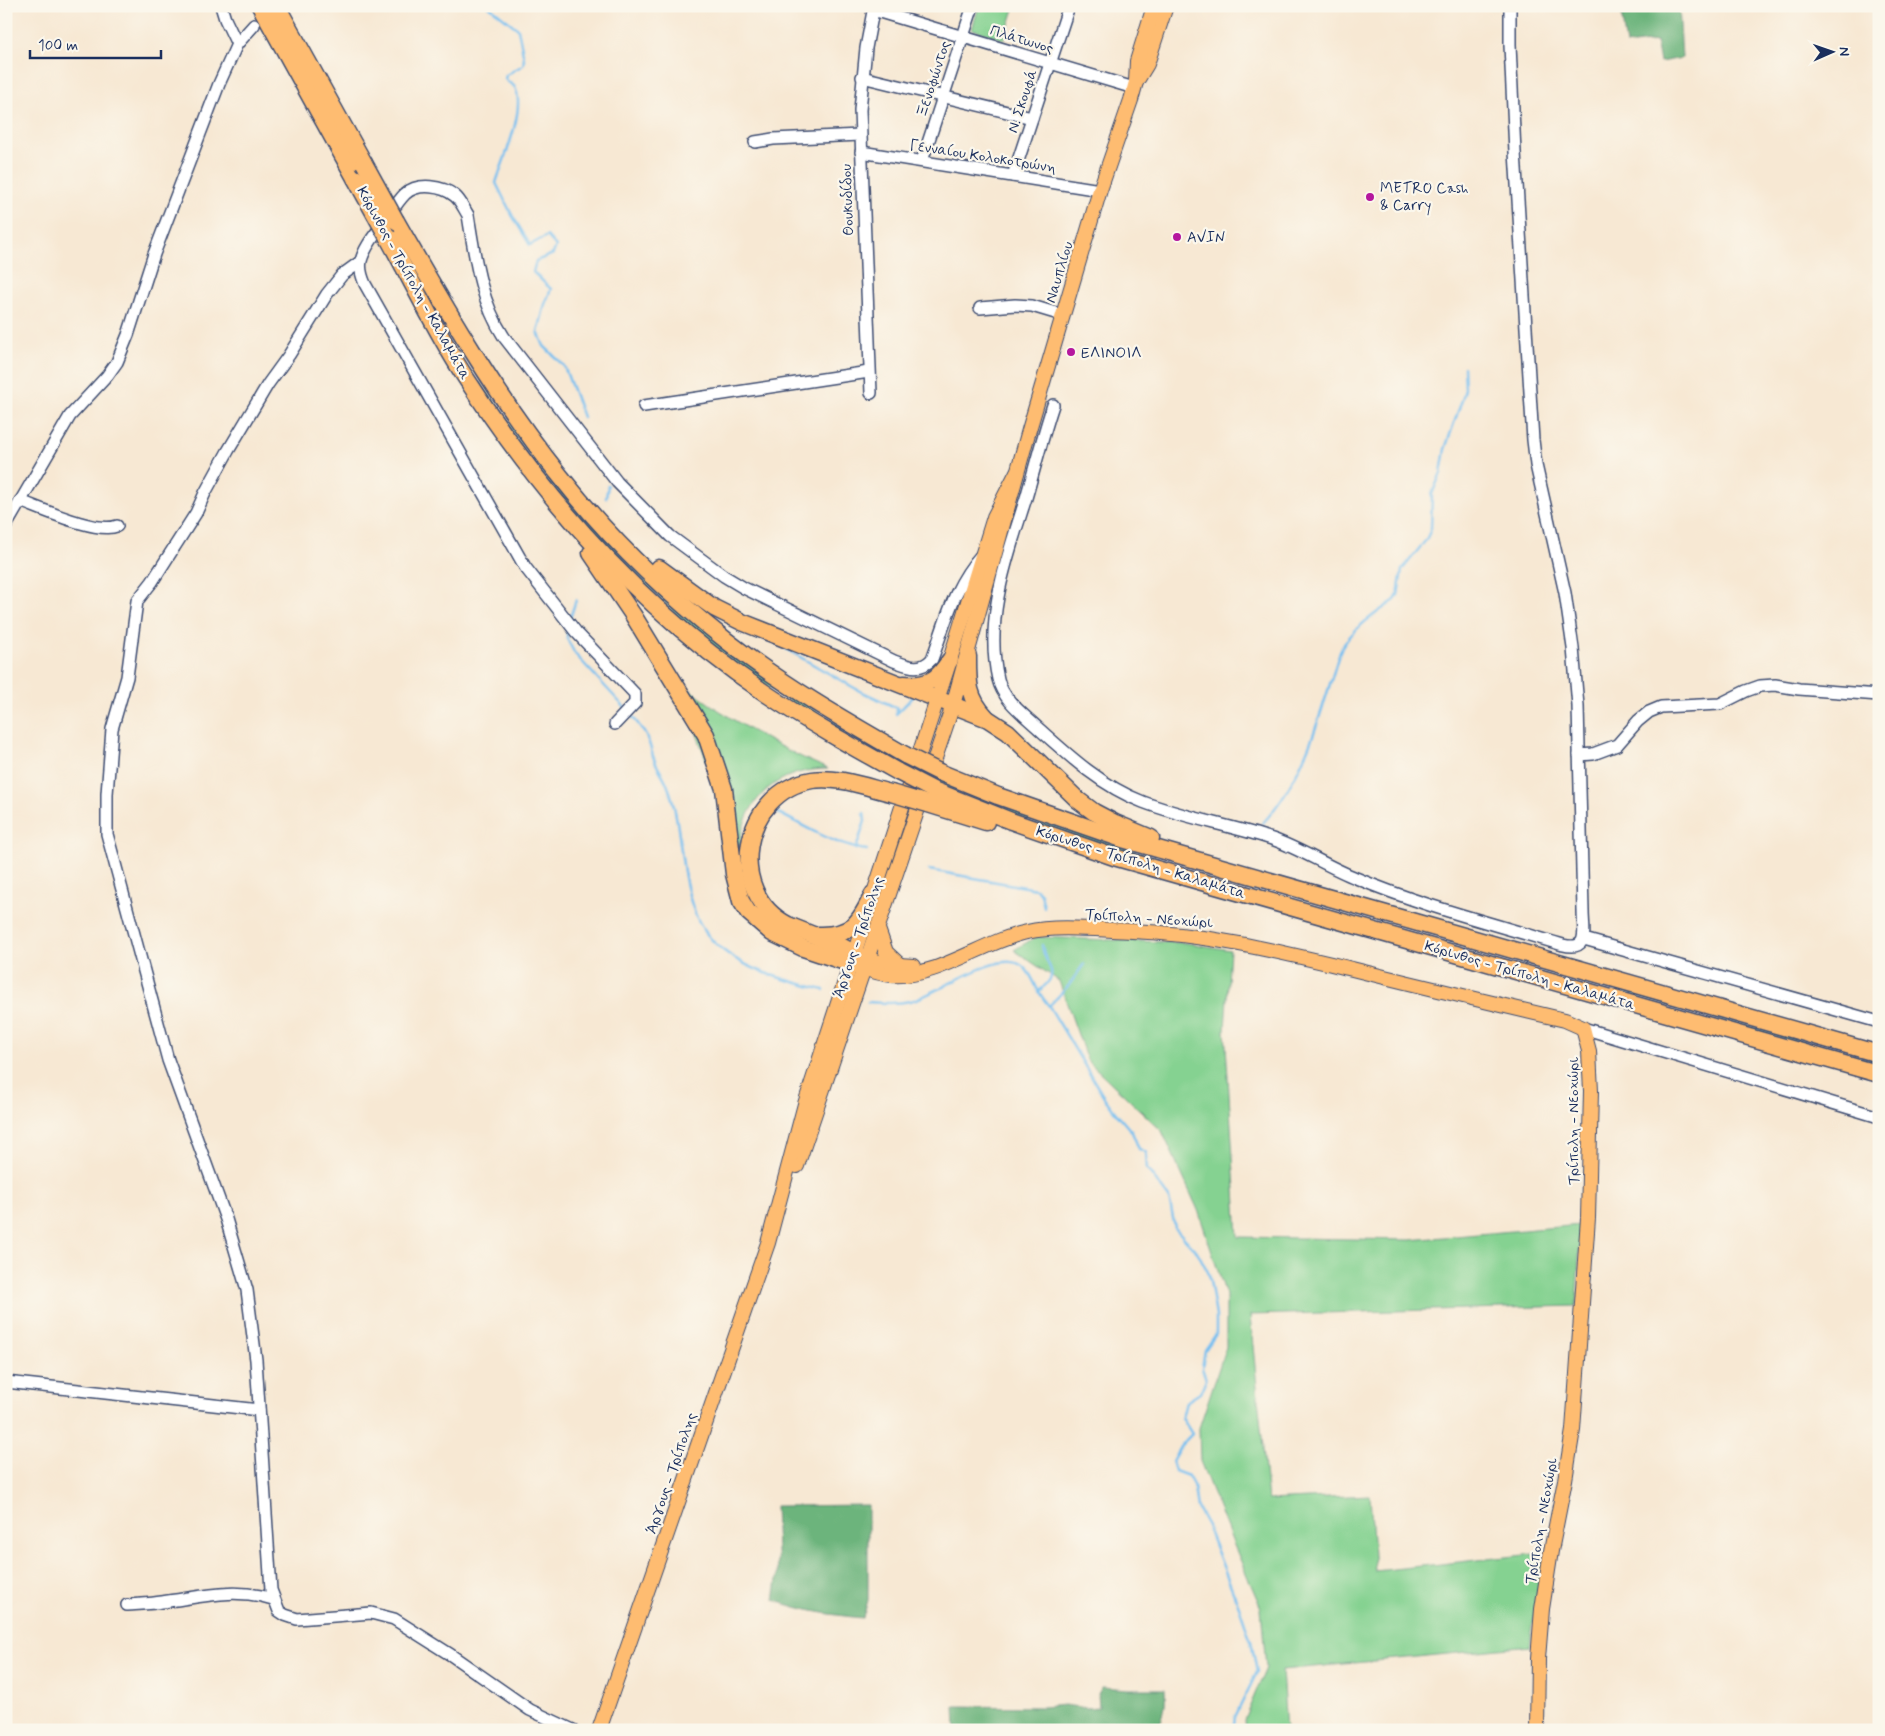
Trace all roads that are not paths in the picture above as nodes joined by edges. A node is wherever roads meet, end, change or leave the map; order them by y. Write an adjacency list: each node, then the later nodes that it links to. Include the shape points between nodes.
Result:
1 (221, 6): 12 (street)
2 (260, 6): 32 (highway, Κόρινθος - Τρίπολη - Καλαμάτα, bridge, via 431,320 500,428)
3 (277, 6): 34 (highway, Κόρινθος - Τρίπολη - Καλαμάτα, bridge, via 468,345 556,471)
4 (973, 6): 11 (street, Ξενοφώντος)
5 (1069, 6): 13 (street, Ν. Σκουφά)
6 (1154, 6): 15 (main road, Ναυπλίου, via 1136,61)
7 (1166, 6): 15 (main road, Ναυπλίου, via 1147,64)
8 (1510, 6): 46 (street, via 1533,440 1571,630)
9 (873, 8): 11 (street, Πλάτωνος); 14 (street, Θουκυδίδου)
10 (254, 25): 12 (street)
11 (963, 36): 13 (street, Πλάτωνος); 16 (street, Ξενοφώντος)
12 (237, 44): 33 (street, via 154,254 123,348 107,376 70,416)
13 (1050, 62): 15 (street, Πλάτωνος); 17 (street, Ν. Σκουφά)
14 (862, 78): 16 (street); 18 (street, Θουκυδίδου)
15 (1135, 85): 23 (main road, Ναυπλίου)
16 (943, 97): 17 (street); 21 (street, Ξενοφώντος)
17 (1032, 118): 22 (street, Ν. Σκουφά)
18 (860, 135): 19 (street); 20 (street, Θουκυδίδου)
19 (755, 142)
20 (860, 152): 21 (street, Γενναίου Κολοκοτρώνη); 27 (street, Θουκυδίδου)
21 (922, 162): 22 (street, Γενναίου Κολοκοτρώνη)
22 (1013, 176): 23 (street, Γενναίου Κολοκοτρώνη)
23 (1100, 190): 26 (main road, Ναυπλίου)
24 (360, 262): 37 (street, via 369,242 406,193 416,188 434,187 455,196 468,216 482,293 496,325 617,482 670,536 724,576 894,661 917,668 932,659 960,583); 45 (street, via 364,284 525,567 576,632 635,694 635,703); 62 (street, via 342,274 327,294 268,384 204,493 196,513 137,601 127,677 112,729 107,834 168,1060 226,1219 246,1290)
25 (980, 308): 26 (street, via 1015,304)
26 (1062, 315): 31 (main road, Ναυπλίου)
27 (869, 372): 28 (street, Θουκυδίδου); 30 (street)
28 (871, 393)
29 (1053, 404): 52 (street, via 1002,575 995,632 998,681 1006,699 1071,758 1141,802 1273,840 1356,879 1416,900 1563,945 1576,946)
30 (644, 406)
31 (1017, 472): 37 (main road, Ναυπλίου, via 998,507); 38 (main road, Ναυπλίου)
32 (546, 490): 47 (highway, Κόρινθος - Τρίπολη - Καλαμάτα, bridge, via 609,560 700,644 796,714 898,772); 53 (highway, via 628,607 706,735 724,789 734,874 741,901 748,912 772,933 803,948)
33 (20, 501): 35 (street); 36 (street, via 78,522 108,529)
34 (600, 522): 40 (highway, via 714,608 742,622); 48 (highway, Κόρινθος - Τρίπολη - Καλαμάτα, bridge, via 684,604 728,641 807,698 905,755 1053,816)
35 (6, 526)
36 (117, 526)
37 (984, 552): 39 (main road, Ναυπλίου)
38 (968, 656): 43 (main road, Άργους - Τρίπολης); 44 (highway, via 971,695)
39 (950, 660): 40 (highway, via 932,681); 42 (main road, Άργους - Τρίπολης)
40 (900, 683): 42 (highway)
41 (1879, 695): 46 (street, via 1760,686 1720,704 1661,707 1638,721 1617,745 1593,754)
42 (937, 699): 43 (highway); 49 (main road, Άργους - Τρίπολης)
43 (953, 705): 44 (highway); 50 (main road, Άργους - Τρίπολης)
44 (988, 718): 48 (highway, via 1008,732 1094,812)
45 (619, 720)
46 (1579, 755): 52 (street)
47 (931, 797): 51 (highway, bridge, via 836,781 811,780 783,792 765,808 754,830 748,857 754,890 765,908 780,922); 59 (highway, Κόρινθος - Τρίπολη - Καλαμάτα, via 992,814 1114,857)
48 (1215, 865): 58 (highway, Κόρινθος - Τρίπολη - Καλαμάτα)
49 (873, 894): 51 (highway, via 853,927 838,934); 53 (main road, Άργους - Τρίπολης)
50 (878, 929): 53 (main road, Άργους - Τρίπολης); 54 (main road, via 886,952)
51 (814, 935): 53 (highway)
52 (1584, 939): 56 (street)
53 (859, 961): 54 (main road, Τρίπολη - Νεοχώρι); 55 (main road, Τρίπολη - Νεοχώρι, via 884,974 915,974); 66 (main road, Άργους - Τρίπολης, via 806,1104 773,1227)
54 (901, 966): 55 (main road, Τρίπολη - Νεοχώρι)
55 (933, 967): 57 (main road, Τρίπολη - Νεοχώρι, via 1028,932 1060,929 1175,933 1291,955 1565,1020)
56 (1879, 1022)
57 (1583, 1028): 60 (street); 67 (main road, Τρίπολη - Νεοχώρι, via 1589,1051 1591,1091 1588,1218 1573,1430 1541,1618)
58 (1879, 1054)
59 (1879, 1074)
60 (1879, 1117)
61 (6, 1382): 62 (street)
62 (260, 1410): 63 (street)
63 (273, 1598): 64 (street, via 237,1592); 65 (street, via 279,1610 297,1620 371,1613 394,1619 530,1710)
64 (127, 1605)
65 (573, 1730)
66 (599, 1730)
67 (1537, 1730)

